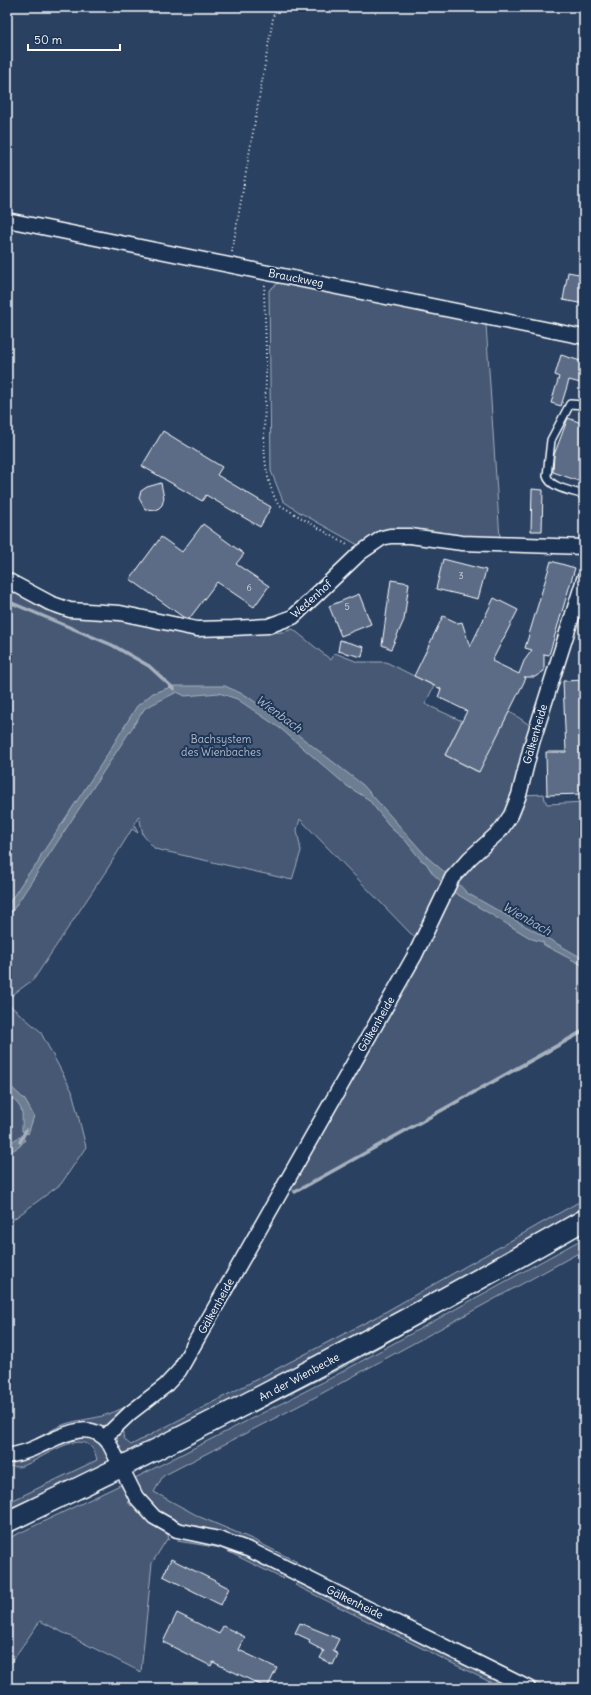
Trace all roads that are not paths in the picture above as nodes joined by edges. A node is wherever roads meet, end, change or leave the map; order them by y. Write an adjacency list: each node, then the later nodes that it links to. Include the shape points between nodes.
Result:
1 (7, 220): 2 (street, Brauckweg)
2 (584, 337)
3 (584, 405): 4 (lane, via 570,404 551,440 547,476 552,484)
4 (584, 495)
5 (584, 547): 7 (street, Wedenhof, via 462,543 398,535 382,538 360,552 299,613 268,626 197,629 120,613 70,610 50,603)
6 (584, 579): 9 (street, Gälkenheide, via 511,815 500,831 454,875 444,891 415,956 186,1360 171,1380)
7 (7, 580)
8 (584, 1220): 11 (street, An der Wienbecke, via 383,1333)
9 (105, 1437): 10 (street, via 89,1430 74,1431 20,1454); 11 (street, Gälkenheide)
10 (7, 1456)
11 (122, 1468): 12 (street, An der Wienbecke); 13 (street, Gälkenheide, via 138,1501 160,1522 177,1530 231,1542 250,1550)
12 (7, 1522)
13 (528, 1688)

